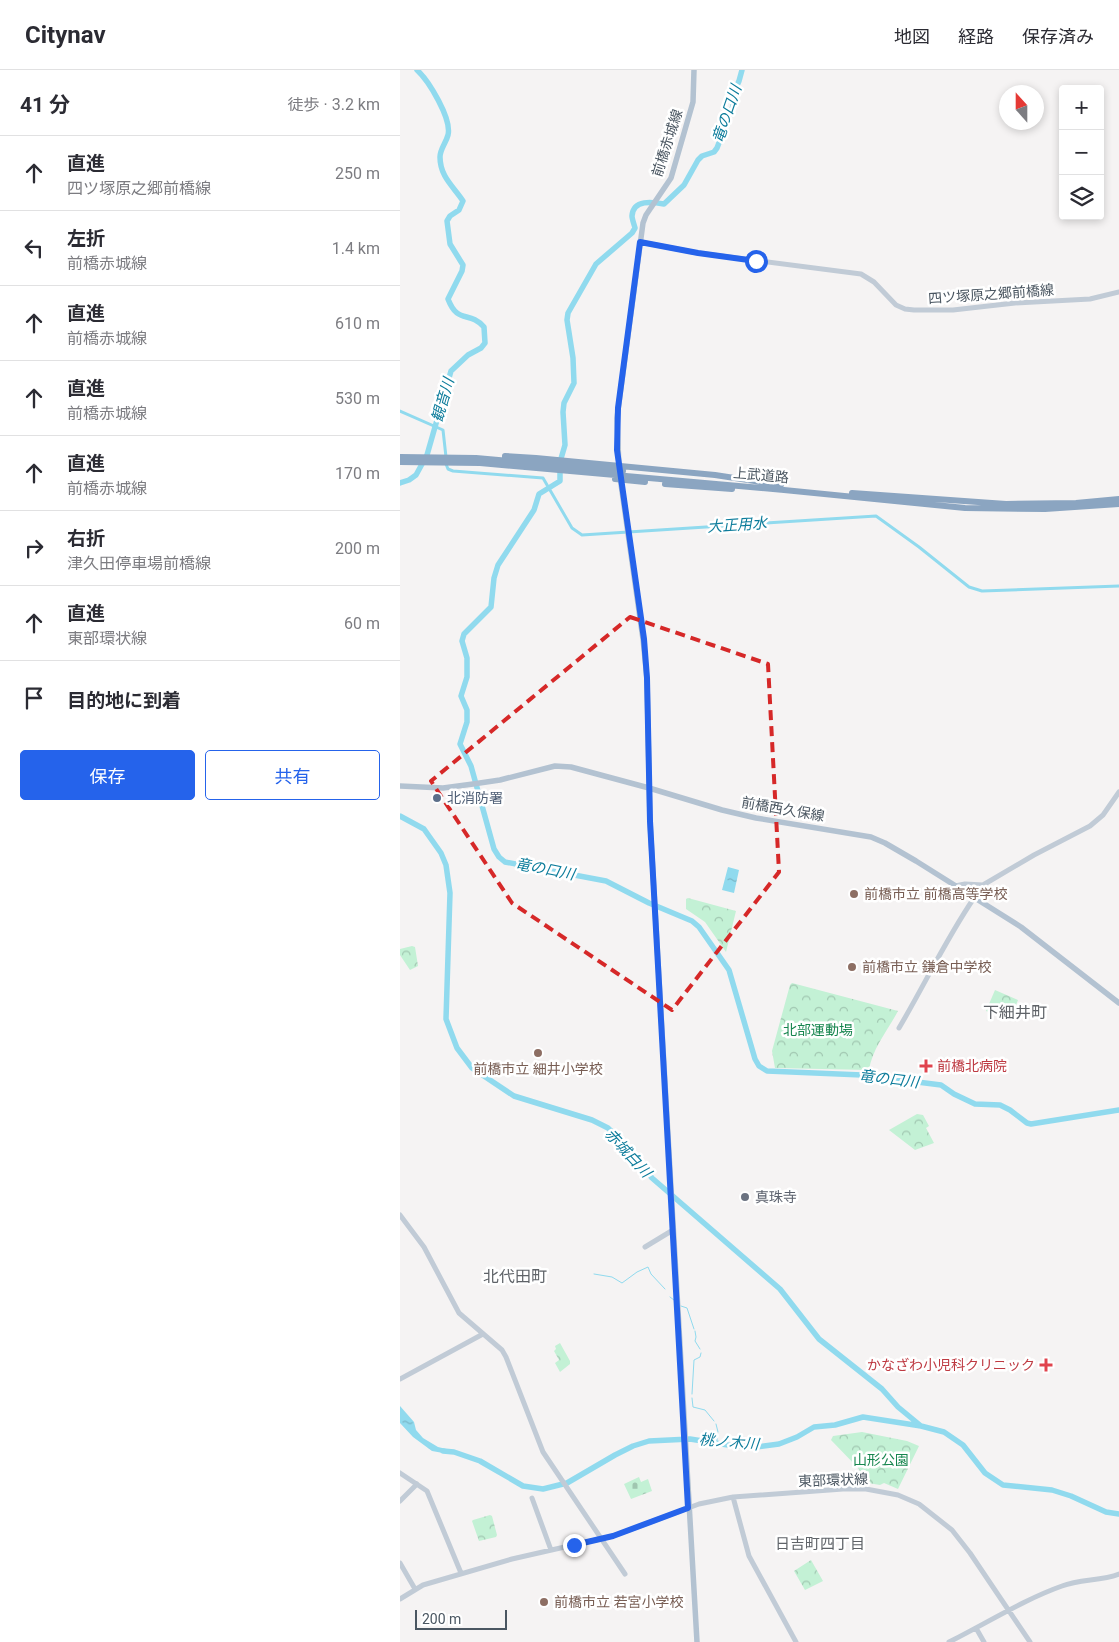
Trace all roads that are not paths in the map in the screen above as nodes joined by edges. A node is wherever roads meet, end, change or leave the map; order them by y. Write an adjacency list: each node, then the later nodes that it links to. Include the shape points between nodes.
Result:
1 (694, 70): 2 (main road, 前橋赤城線, via 693,102 671,178 643,221)
2 (640, 242): 3 (street, 四ツ塚原之郷前橋線, via 698,253 861,274 878,284 896,305 909,310 953,310 1090,299); 8 (main road, 前橋赤城線, via 618,408)
3 (1119, 292)
4 (400, 456): 5 (highway)
5 (412, 459): 6 (highway); 7 (highway)
6 (478, 460): 8 (highway, via 516,456); 9 (highway)
7 (400, 462)
8 (618, 466): 10 (main road, 前橋赤城線); 11 (highway, via 714,475)
9 (558, 470): 10 (highway); 10 (highway, via 609,472)
10 (624, 476): 11 (highway, via 716,489); 15 (main road, 前橋赤城線, via 627,532 644,639)
11 (784, 488): 12 (highway, 上武道路, via 1006,504); 13 (highway, 上武道路, via 966,508 1045,509)
12 (1119, 499)
13 (1119, 504)
14 (400, 786): 15 (main road, 前橋西久保線, via 443,788 476,784 561,766)
15 (649, 788): 17 (main road, 前橋西久保線, via 756,818 871,838 885,843); 22 (main road, 前橋赤城線)
16 (1119, 792): 17 (street, via 1103,815 1090,826 984,885)
17 (954, 886): 18 (main road, 前橋西久保線)
18 (974, 898): 19 (main road, 前橋西久保線, via 1038,939); 20 (street)
19 (1119, 1003)
20 (899, 1028)
21 (400, 1215): 24 (street, via 424,1247 458,1313)
22 (672, 1230): 23 (street); 31 (main road)
23 (645, 1247)
24 (483, 1334): 25 (street); 32 (street, via 502,1350 543,1452)
25 (400, 1379)
26 (400, 1473): 27 (street)
27 (417, 1484): 30 (street); 35 (street, via 427,1491)
28 (733, 1497): 31 (street, 東部環状線); 40 (street, 東部環状線, via 844,1488 898,1495 919,1504 952,1530); 43 (street, via 748,1556)
29 (532, 1498): 33 (street)
30 (400, 1501)
31 (688, 1508): 32 (street, 東部環状線); 42 (main road)
32 (602, 1539): 33 (street); 36 (street)
33 (551, 1550): 35 (street)
34 (400, 1562): 38 (street)
35 (461, 1573): 38 (street)
36 (625, 1574)
37 (1119, 1574): 40 (street, via 1065,1585)
38 (415, 1589): 39 (street)
39 (400, 1599)
40 (1010, 1611): 41 (street); 46 (street, 東部環状線)
41 (976, 1628): 44 (street); 45 (street)
42 (697, 1642)
43 (796, 1642)
44 (948, 1642)
45 (984, 1642)
46 (1030, 1642)

